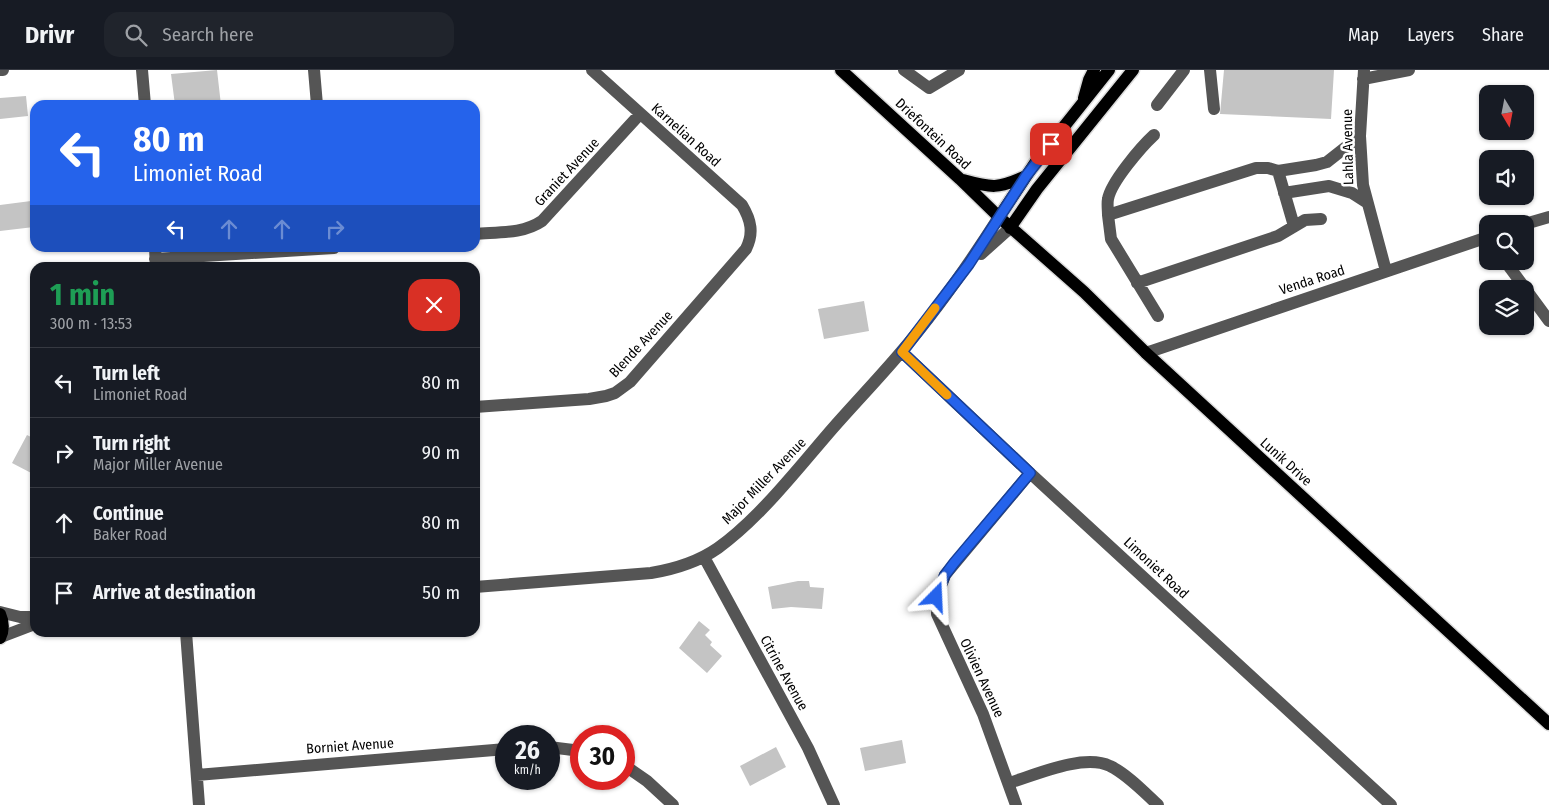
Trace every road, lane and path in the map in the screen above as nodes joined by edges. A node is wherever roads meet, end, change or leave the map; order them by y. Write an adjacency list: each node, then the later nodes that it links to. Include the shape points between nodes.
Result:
1 (142, 70): 14 (street)
2 (314, 70): 15 (street)
3 (592, 70): 19 (street, Karnelian Road)
4 (841, 70): 24 (main road, Driefontein Road)
5 (904, 70): 6 (street, via 928,88)
6 (959, 70)
7 (1094, 70): 16 (main road)
8 (1109, 70): 16 (main road)
9 (1132, 70): 31 (main road, via 1037,190)
10 (1184, 70): 17 (street)
11 (1210, 70): 18 (street)
12 (1409, 70): 13 (street, Lahla Avenue)
13 (1363, 75): 21 (street, Lahla Avenue)
14 (145, 100)
15 (316, 100)
16 (1083, 102): 23 (main road)
17 (1156, 105)
18 (1214, 110)
19 (640, 114): 33 (street, Karnelian Road, via 742,205); 34 (street, Graniet Avenue, via 533,227)
20 (1154, 135): 27 (street, via 1111,190)
21 (1360, 136): 22 (street, via 1327,162); 26 (street, Lahla Avenue)
22 (1278, 171): 25 (street); 27 (street, via 1256,168)
23 (1026, 176): 24 (main road, via 996,187); 31 (main road)
24 (960, 179): 31 (main road, Driefontein Road)
25 (1284, 193): 26 (street, via 1329,186 1352,193); 32 (street)
26 (1366, 202): 39 (street, Lahla Avenue)
27 (1108, 215): 40 (street, via 1111,239)
28 (1549, 217): 30 (street)
29 (1322, 219): 32 (street, via 1305,220)
30 (1534, 221)
31 (1004, 222): 43 (street, Major Miller Avenue); 44 (main road, Lunik Drive, via 1084,292)
32 (1294, 226): 40 (street, via 1278,236)
33 (751, 227): 45 (street, Blende Avenue, via 746,249 621,389 589,399)
34 (480, 234)
35 (1479, 240): 39 (street, Venda Road)
36 (258, 252): 37 (street)
37 (155, 258)
38 (1512, 270): 42 (street)
39 (1386, 272): 44 (street, Venda Road)
40 (1138, 283): 41 (street)
41 (1158, 316)
42 (1547, 316)
43 (902, 352): 46 (street, Limoniet Road); 47 (street, Major Miller Avenue, via 747,524)
44 (1146, 353): 54 (main road, Lunik Drive)
45 (480, 407)
46 (1030, 473): 58 (street, Olivien Avenue, via 945,575 938,590 936,606 950,646 983,714); 64 (street, Limoniet Road)
47 (704, 557): 48 (street, Major Miller Avenue, via 672,570 651,573); 61 (street, Citrine Avenue, via 808,748)
48 (480, 587)
49 (0, 613): 50 (street); 53 (main road, via 3,628)
50 (30, 617)
51 (30, 626): 53 (street)
52 (186, 637): 57 (street)
53 (0, 638)
54 (1549, 724)
55 (495, 750): 57 (street, Borniet Avenue)
56 (635, 773): 60 (street)
57 (197, 774): 59 (street)
58 (1009, 784): 62 (street, Olivien Avenue); 63 (street, via 1078,763 1099,763 1121,773)
59 (199, 805)
60 (673, 805)
61 (834, 805)
62 (1016, 805)
63 (1158, 805)
64 (1391, 805)

